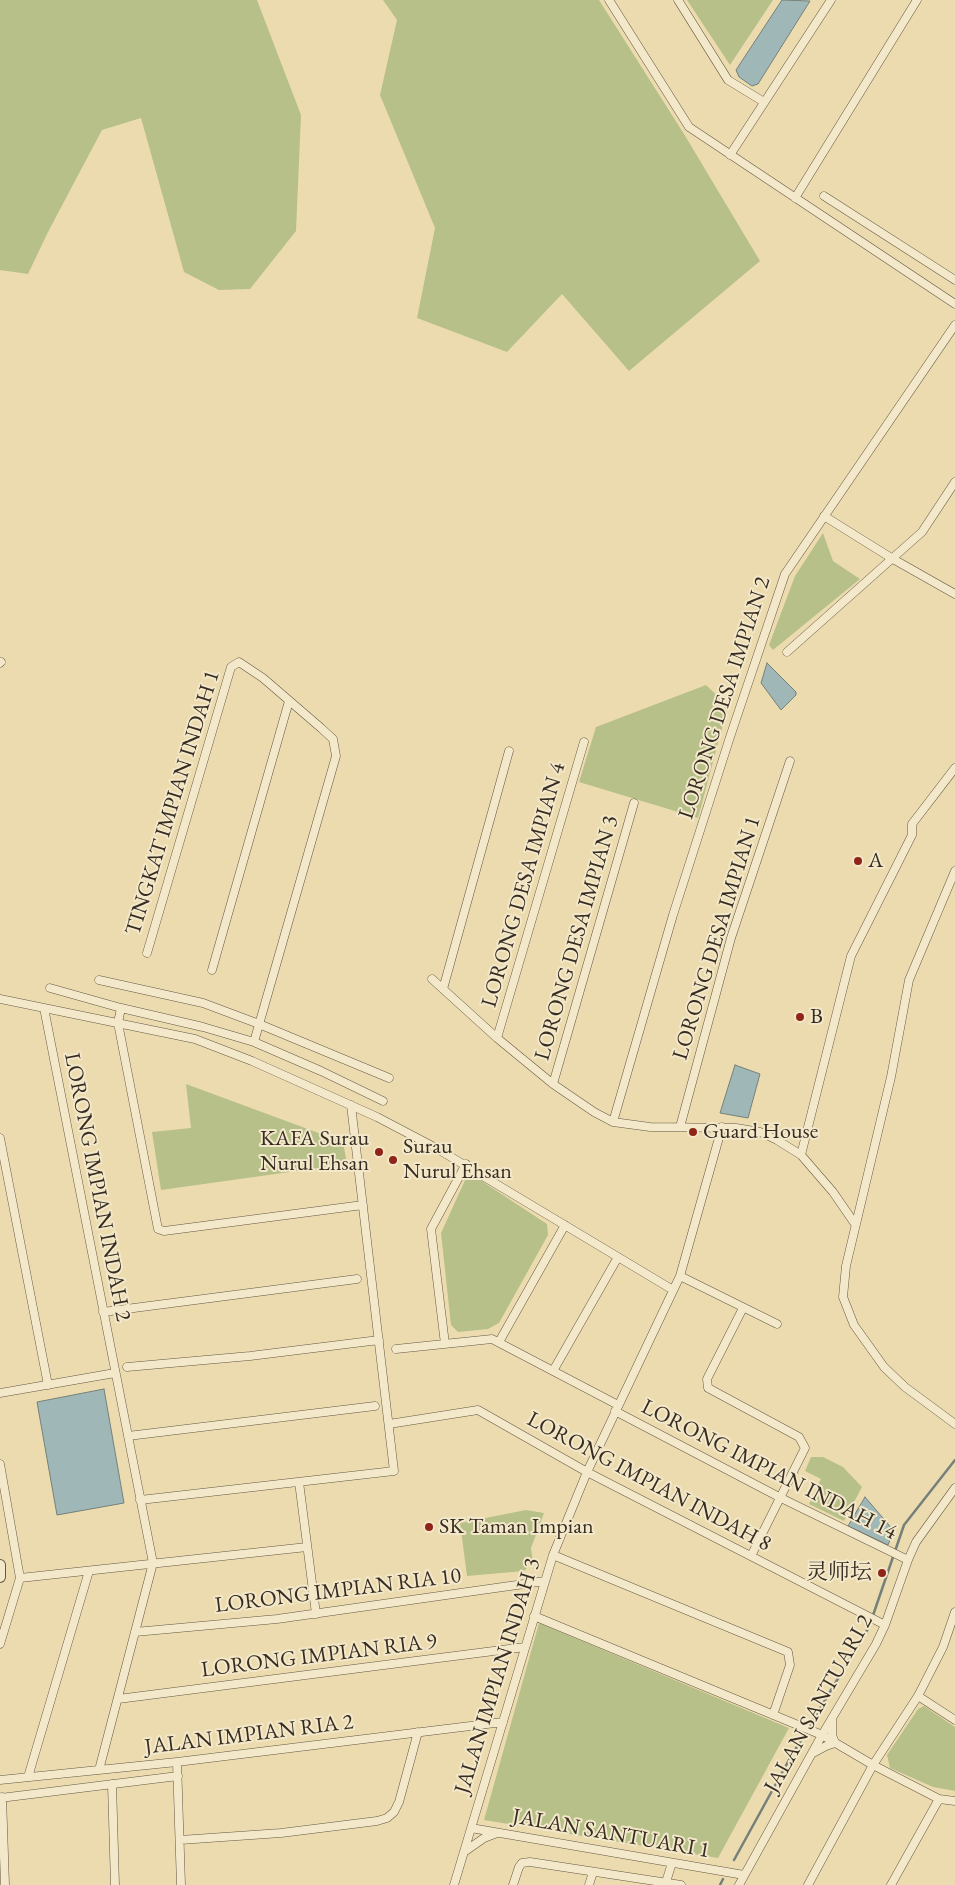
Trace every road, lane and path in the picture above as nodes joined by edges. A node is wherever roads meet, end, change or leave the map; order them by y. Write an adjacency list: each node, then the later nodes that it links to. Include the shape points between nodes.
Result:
1 (609, 0): 6 (street, via 689,127)
2 (678, 0): 5 (street, via 728,80)
3 (831, 0): 5 (street)
4 (917, 0): 8 (street)
5 (764, 102): 6 (street)
6 (730, 155): 8 (street)
7 (824, 196): 9 (street)
8 (795, 198): 10 (street)
9 (955, 280)
10 (955, 304)
11 (955, 325): 13 (street, LORONG DESA IMPIAN 2)
12 (955, 482): 14 (street, via 922,532)
13 (824, 516): 14 (street); 41 (street, LORONG DESA IMPIAN 2, via 785,574 726,746)
14 (894, 559): 15 (street); 16 (street)
15 (955, 594)
16 (787, 652)
17 (289, 701): 24 (street, TINGKAT IMPIAN INDAH 1, via 239,662 231,667); 25 (street); 34 (street, via 333,739 336,756)
18 (584, 742): 35 (street, LORONG DESA IMPIAN 4)
19 (509, 751): 29 (street)
20 (790, 761): 42 (street, LORONG DESA IMPIAN 1, via 731,938)
21 (955, 768): 45 (street, via 912,824 912,835 851,956)
22 (634, 803): 38 (street, LORONG DESA IMPIAN 3)
23 (955, 871): 48 (street, via 909,980 891,1077)
24 (147, 953)
25 (212, 970)
26 (432, 979): 29 (street)
27 (99, 980): 34 (street, via 203,1003)
28 (50, 988): 32 (street)
29 (443, 989): 35 (street)
30 (0, 999): 31 (street)
31 (44, 1008): 33 (street); 55 (street, LORONG IMPIAN INDAH 2)
32 (121, 1008): 33 (street); 36 (street)
33 (118, 1023): 40 (street, via 195,1040 252,1061); 47 (street, via 158,1229 164,1231)
34 (259, 1024): 36 (street); 37 (street)
35 (497, 1038): 38 (street)
36 (254, 1042): 39 (street)
37 (389, 1078)
38 (554, 1084): 41 (street)
39 (383, 1101)
40 (351, 1105): 46 (street); 47 (street)
41 (613, 1122): 42 (street)
42 (680, 1127): 43 (street)
43 (722, 1127): 45 (street, via 760,1132); 51 (street, JALAN IMPIAN INDAH 3)
44 (0, 1138): 64 (street)
45 (801, 1155): 48 (street)
46 (466, 1164): 49 (street); 59 (street, via 431,1229)
47 (363, 1205): 57 (street)
48 (855, 1224): 69 (street, via 843,1297 854,1325 884,1367)
49 (565, 1225): 50 (street); 58 (street)
50 (618, 1257): 53 (street); 62 (street)
51 (680, 1276): 53 (street, JALAN IMPIAN INDAH 3); 54 (street)
52 (357, 1279): 55 (street)
53 (673, 1290): 67 (street, JALAN IMPIAN INDAH 3)
54 (743, 1308): 56 (street); 75 (street, via 707,1379 708,1388 799,1437 805,1448)
55 (103, 1312): 63 (street, LORONG IMPIAN INDAH 2)
56 (777, 1324)
57 (379, 1340): 61 (street); 68 (street)
58 (499, 1342): 59 (street, via 492,1339); 62 (street, LORONG IMPIAN INDAH 14)
59 (445, 1344): 60 (street)
60 (396, 1349)
61 (127, 1367)
62 (554, 1371): 67 (street, LORONG IMPIAN INDAH 14)
63 (115, 1373): 64 (street); 70 (street, LORONG IMPIAN INDAH 2)
64 (48, 1384): 65 (street)
65 (0, 1393)
66 (376, 1406): 70 (street)
67 (617, 1408): 72 (street, JALAN IMPIAN INDAH 3); 75 (street, LORONG IMPIAN INDAH 14)
68 (389, 1424): 72 (street, LORONG IMPIAN INDAH 8, via 478,1410); 73 (street, via 394,1471)
69 (955, 1424)
70 (128, 1436): 76 (street, LORONG IMPIAN INDAH 2)
71 (0, 1464): 85 (street)
72 (587, 1472): 78 (street, JALAN IMPIAN INDAH 3); 79 (street, LORONG IMPIAN INDAH 8)
73 (299, 1482): 76 (street); 77 (street)
74 (955, 1488): 80 (street, JALAN SANTUARI 2)
75 (781, 1498): 79 (street); 80 (street, LORONG IMPIAN INDAH 14)
76 (140, 1500): 81 (street, LORONG IMPIAN INDAH 2)
77 (307, 1547): 81 (street); 88 (street)
78 (553, 1555): 86 (street, JALAN IMPIAN INDAH 3); 96 (street, via 788,1652 790,1666)
79 (751, 1556): 90 (street, LORONG IMPIAN INDAH 8)
80 (905, 1559): 90 (street, JALAN SANTUARI 2)
81 (153, 1564): 83 (street); 91 (street)
82 (0, 1565): 84 (street)
83 (89, 1571): 85 (street); 108 (street)
84 (0, 1577)
85 (20, 1578): 92 (street)
86 (545, 1581): 88 (street, LORONG IMPIAN RIA 10); 89 (street, JALAN IMPIAN INDAH 3)
87 (955, 1612): 94 (street, via 943,1647)
88 (316, 1614): 91 (street, LORONG IMPIAN RIA 10)
89 (534, 1616): 93 (street, JALAN IMPIAN INDAH 3); 96 (street)
90 (883, 1624): 97 (street, JALAN SANTUARI 2, via 860,1672)
91 (135, 1632): 95 (street)
92 (0, 1644)
93 (525, 1647): 95 (street, LORONG IMPIAN RIA 9); 99 (street, JALAN IMPIAN INDAH 3)
94 (918, 1696): 98 (street); 105 (street)
95 (118, 1699): 106 (street)
96 (773, 1715): 101 (street)
97 (832, 1718): 101 (street, JALAN SANTUARI 2); 102 (street)
98 (955, 1720)
99 (503, 1722): 100 (street, JALAN IMPIAN RIA 2); 114 (street, JALAN IMPIAN INDAH 3)
100 (418, 1732): 104 (street, JALAN IMPIAN RIA 2); 116 (street, via 399,1802 387,1818 281,1833)
101 (822, 1736): 102 (street); 103 (street, JALAN SANTUARI 2)
102 (835, 1743): 103 (street); 105 (street)
103 (812, 1754): 120 (street, JALAN SANTUARI 2)
104 (177, 1762): 106 (street, JALAN IMPIAN RIA 2); 107 (street)
105 (873, 1766): 112 (street); 130 (street)
106 (99, 1770): 108 (street, JALAN IMPIAN RIA 2)
107 (178, 1776): 110 (street, JALAN IMPIAN RIA 2); 116 (street)
108 (28, 1777): 109 (street, JALAN IMPIAN RIA 2)
109 (0, 1780)
110 (112, 1784): 111 (street, JALAN IMPIAN RIA 2); 123 (street)
111 (1, 1797): 122 (street)
112 (939, 1799): 113 (street); 131 (street)
113 (955, 1801)
114 (471, 1828): 115 (street, JALAN SANTUARI 1); 117 (street, JALAN IMPIAN INDAH 3)
115 (499, 1833): 117 (street, via 484,1838); 118 (street, JALAN SANTUARI 1)
116 (180, 1840): 124 (street)
117 (464, 1852): 125 (street, JALAN IMPIAN INDAH 3)
118 (672, 1863): 120 (street, JALAN SANTUARI 1); 121 (street)
119 (592, 1872): 121 (street); 126 (street, via 522,1863); 127 (street)
120 (744, 1875): 129 (street, JALAN SANTUARI 2)
121 (666, 1884): 128 (street)
122 (5, 1885)
123 (115, 1885)
124 (181, 1885)
125 (454, 1885)
126 (513, 1885)
127 (589, 1885)
128 (681, 1885)
129 (739, 1885)
130 (808, 1885)
131 (891, 1885)

